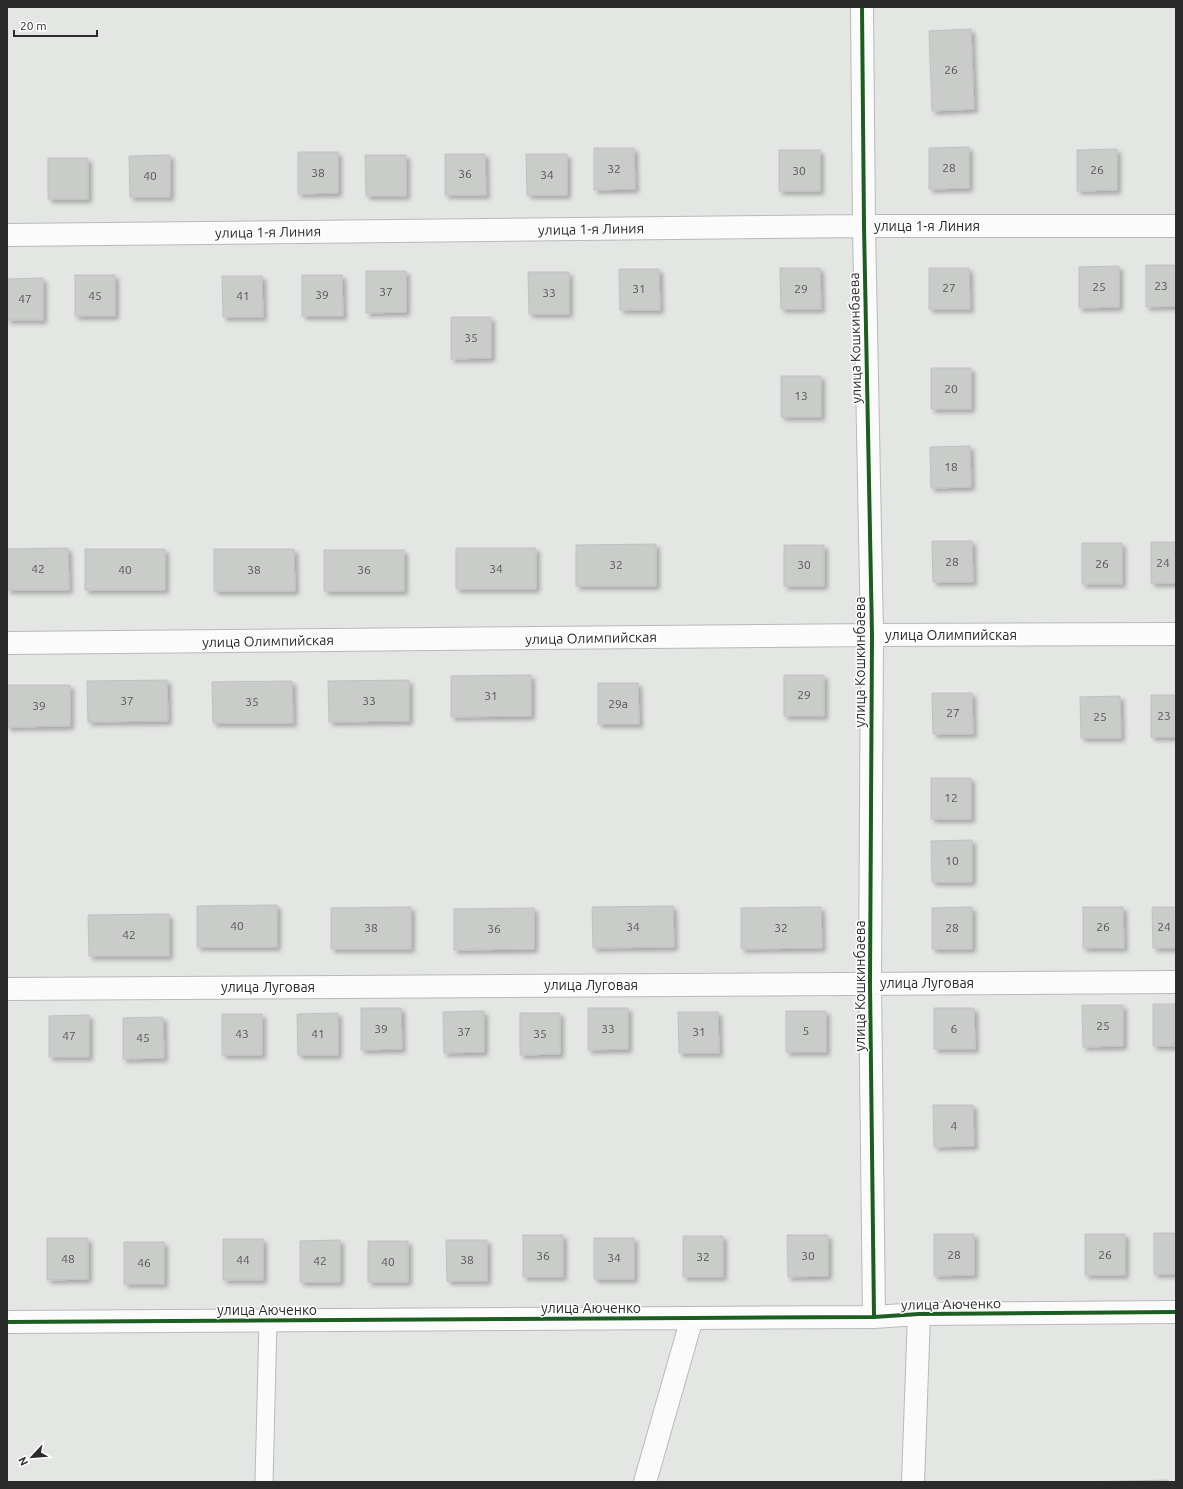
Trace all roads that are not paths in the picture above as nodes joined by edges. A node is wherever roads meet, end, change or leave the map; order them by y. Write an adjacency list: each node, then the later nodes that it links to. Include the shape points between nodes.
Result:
1 (862, 7): 2 (street, улица Кошкинбаева)
2 (864, 226): 3 (street, улица 1-я Линия); 4 (street, улица 1-я Линия); 6 (street, улица Кошкинбаева)
3 (1176, 226)
4 (7, 235)
5 (1176, 634): 6 (street, улица Олимпийская)
6 (872, 635): 7 (street, улица Олимпийская); 9 (street, улица Кошкинбаева)
7 (7, 643)
8 (1176, 982): 9 (street, улица Луговая)
9 (870, 983): 10 (street, улица Луговая); 13 (street, улица Кошкинбаева)
10 (7, 989)
11 (1176, 1312): 12 (street, улица Аюченко)
12 (919, 1314): 13 (street, улица Аюченко); 19 (street)
13 (874, 1317): 14 (street, улица Аюченко)
14 (692, 1318): 15 (street, улица Аюченко); 18 (street)
15 (268, 1321): 16 (street, улица Аюченко); 17 (lane)
16 (7, 1322)
17 (264, 1482)
18 (645, 1482)
19 (913, 1482)

